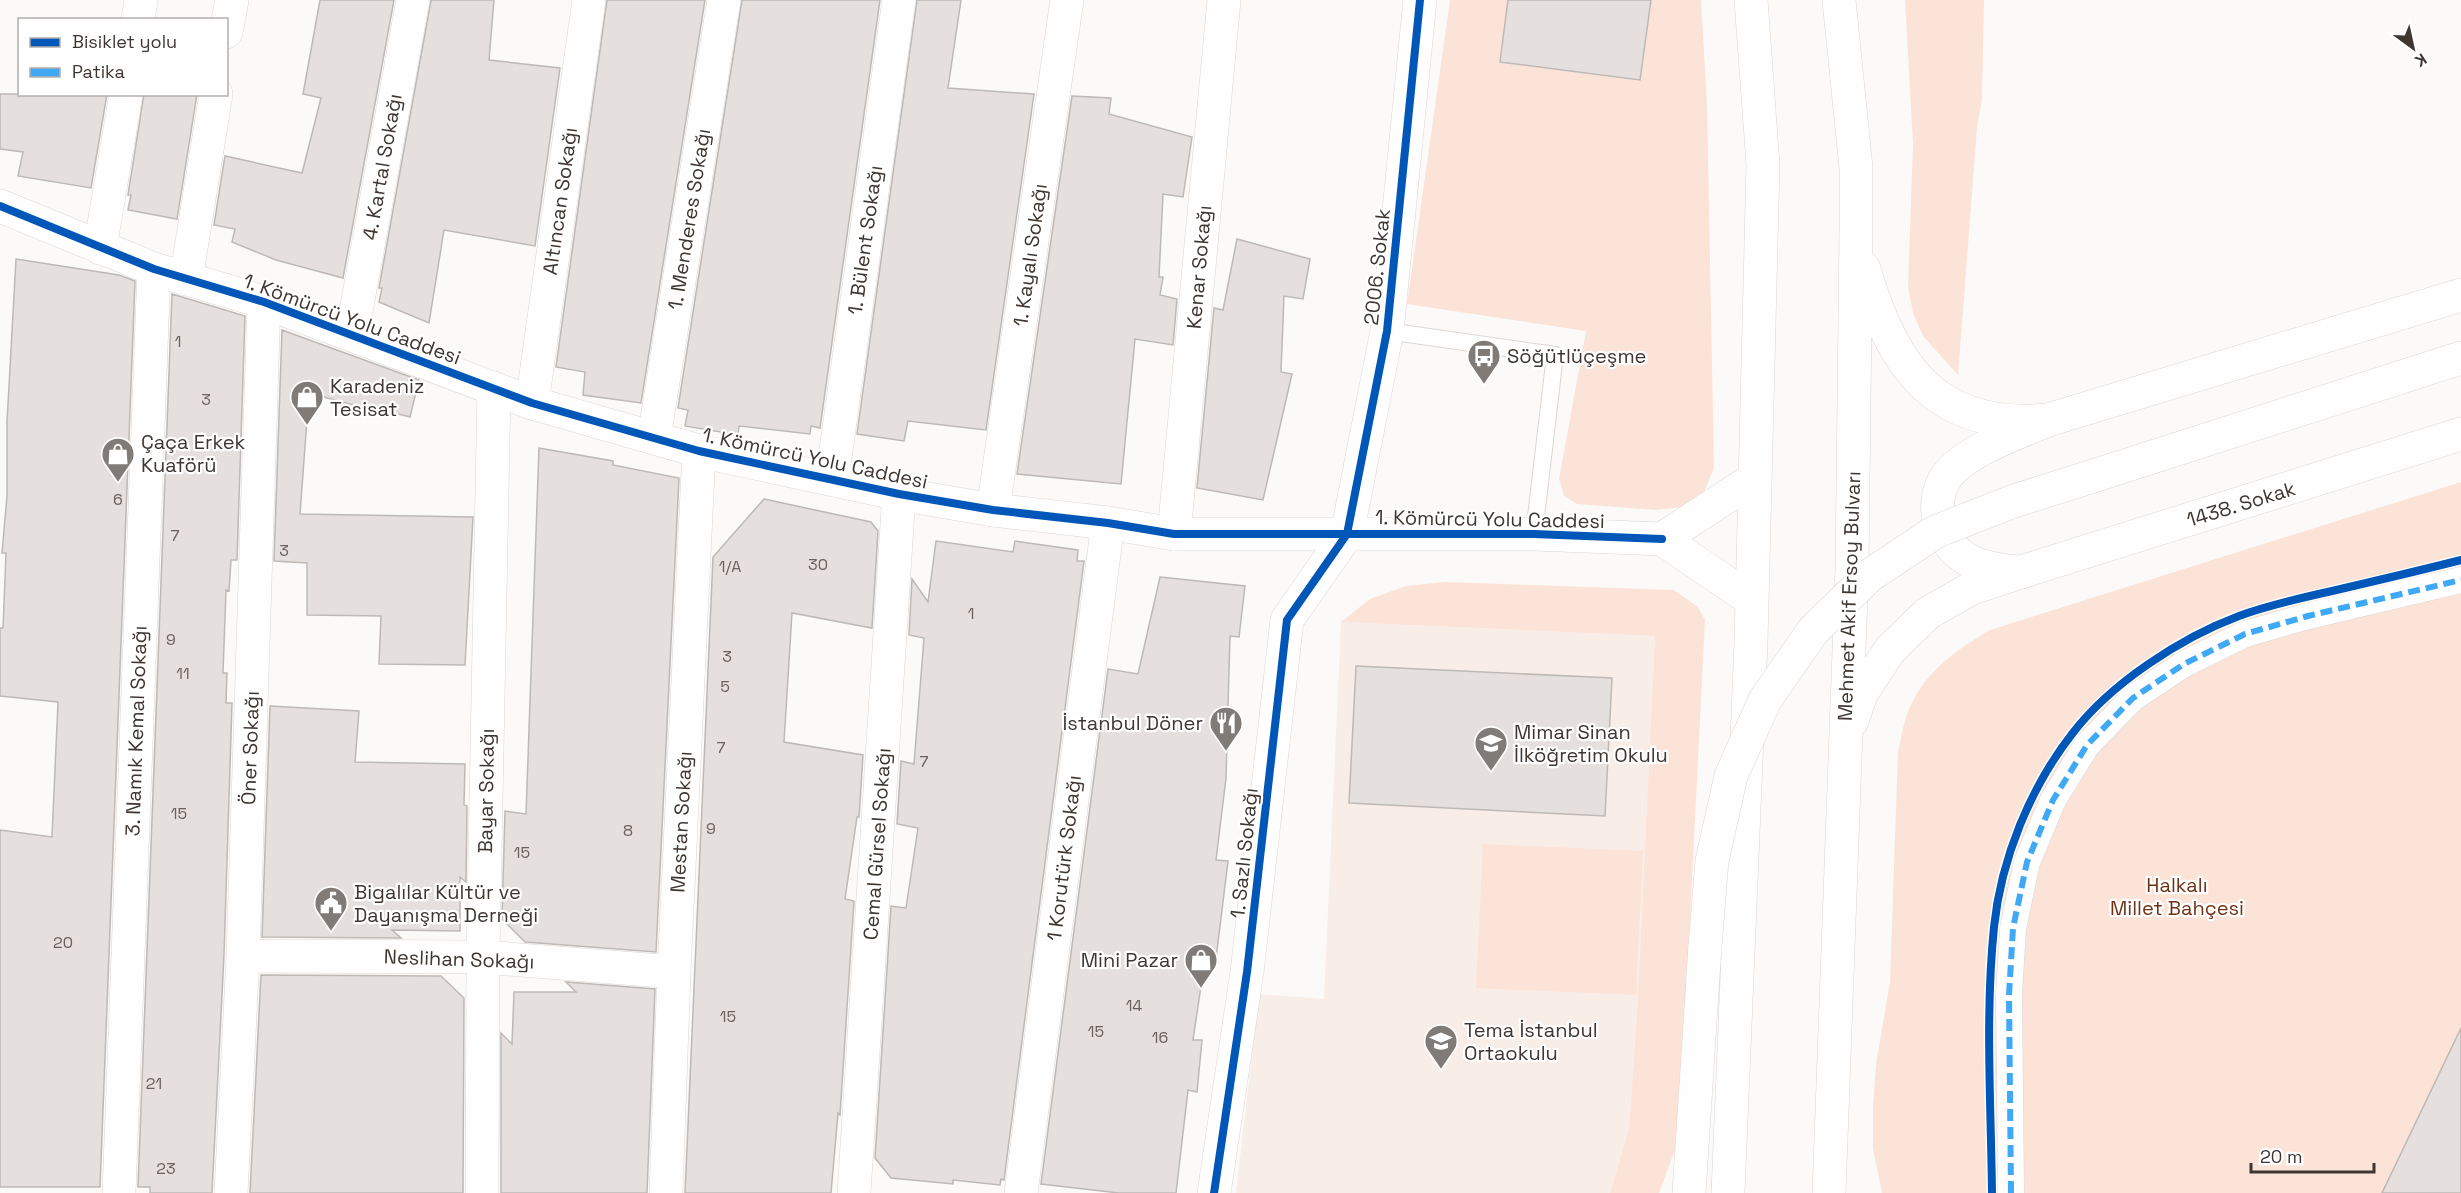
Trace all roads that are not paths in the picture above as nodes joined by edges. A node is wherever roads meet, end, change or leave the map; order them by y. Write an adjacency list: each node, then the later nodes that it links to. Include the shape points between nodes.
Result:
1 (141, 0): 12 (street)
2 (232, 0): 13 (street)
3 (413, 0): 24 (street, 4. Kartal Sokağı)
4 (589, 0): 27 (street, Altıncan Sokağı)
5 (724, 0): 30 (street, 1. Menderes Sokağı)
6 (899, 0): 33 (street, 1. Bülent Sokağı)
7 (1067, 0): 35 (street, 1. Kayalı Sokağı)
8 (1224, 0): 37 (street, Kenar Sokağı)
9 (1420, 0): 23 (street, 2006. Sokak)
10 (1751, 0): 32 (street, via 1763,165)
11 (1839, 0): 17 (street, Mehmet Akif Ersoy Bulvarı, via 1856,168)
12 (138, 18)
13 (228, 21)
14 (126, 96): 18 (street)
15 (216, 96): 20 (street)
16 (0, 206): 18 (street, 1. Kömürcü Yolu Caddesi)
17 (1856, 231): 28 (street, via 1878,314 1915,378 1932,394 1977,415 2024,423); 44 (street, Mehmet Akif Ersoy Bulvarı, via 1852,569)
18 (100, 248): 19 (street, 1. Kömürcü Yolu Caddesi)
19 (154, 269): 20 (street, 1. Kömürcü Yolu Caddesi); 48 (street, 3. Namık Kemal Sokağı)
20 (186, 279): 22 (street, 1. Kömürcü Yolu Caddesi)
21 (2461, 295): 28 (street)
22 (264, 302): 24 (street, 1. Kömürcü Yolu Caddesi); 45 (street, Öner Sokağı)
23 (1387, 332): 38 (street, 2006. Sokak); 39 (lane, via 1555,355)
24 (352, 333): 26 (street, 1. Kömürcü Yolu Caddesi)
25 (2461, 358): 55 (street, bridge, via 2014,501 1935,532 1869,576 1813,631 1765,700 1731,776 1712,861)
26 (494, 388): 27 (street, 1. Kömürcü Yolu Caddesi); 46 (street, Bayar Sokağı)
27 (532, 403): 30 (street, 1. Kömürcü Yolu Caddesi)
28 (2048, 420): 41 (street, via 1967,459 1947,476 1937,499 1938,522 1943,533 1967,560 1993,570)
29 (2461, 434): 41 (street, 1438. Sokak)
30 (654, 438): 31 (street, 1. Kömürcü Yolu Caddesi)
31 (699, 451): 33 (street, 1. Kömürcü Yolu Caddesi); 47 (street, Mestan Sokağı)
32 (1755, 478): 40 (street); 43 (street)
33 (832, 479): 34 (street, 1. Kömürcü Yolu Caddesi)
34 (899, 494): 35 (street, 1. Kömürcü Yolu Caddesi); 52 (street, Cemal Gürsel Sokağı)
35 (993, 510): 36 (street, 1. Kömürcü Yolu Caddesi)
36 (1108, 523): 37 (street, 1. Kömürcü Yolu Caddesi); 53 (street, 1 Korutürk Sokağı)
37 (1174, 534): 38 (street, 1. Kömürcü Yolu Caddesi)
38 (1347, 534): 39 (street, 1. Kömürcü Yolu Caddesi); 54 (street, 1. Sazlı Sokağı, via 1287,620 1247,972)
39 (1534, 534): 40 (street, 1. Kömürcü Yolu Caddesi)
40 (1662, 540): 43 (street)
41 (2021, 572): 44 (street, 1438. Sokak, via 1972,588 1928,613 1890,650 1861,694)
42 (2461, 580): 58 (street, via 2245,634 2184,664 2133,698 2087,745 2053,800 2027,862 2013,928 2009,996)
43 (1752, 600): 56 (street)
44 (1844, 746): 57 (street, Mehmet Akif Ersoy Bulvarı)
45 (243, 956): 46 (street, Neslihan Sokağı); 49 (street, Öner Sokağı)
46 (483, 957): 47 (street, Neslihan Sokağı); 50 (street, Bayar Sokağı)
47 (674, 972): 51 (street, Mestan Sokağı)
48 (119, 1193)
49 (231, 1193)
50 (482, 1193)
51 (666, 1193)
52 (854, 1193)
53 (1021, 1193)
54 (1214, 1193)
55 (1689, 1193)
56 (1728, 1193)
57 (1829, 1193)
58 (2011, 1193)

